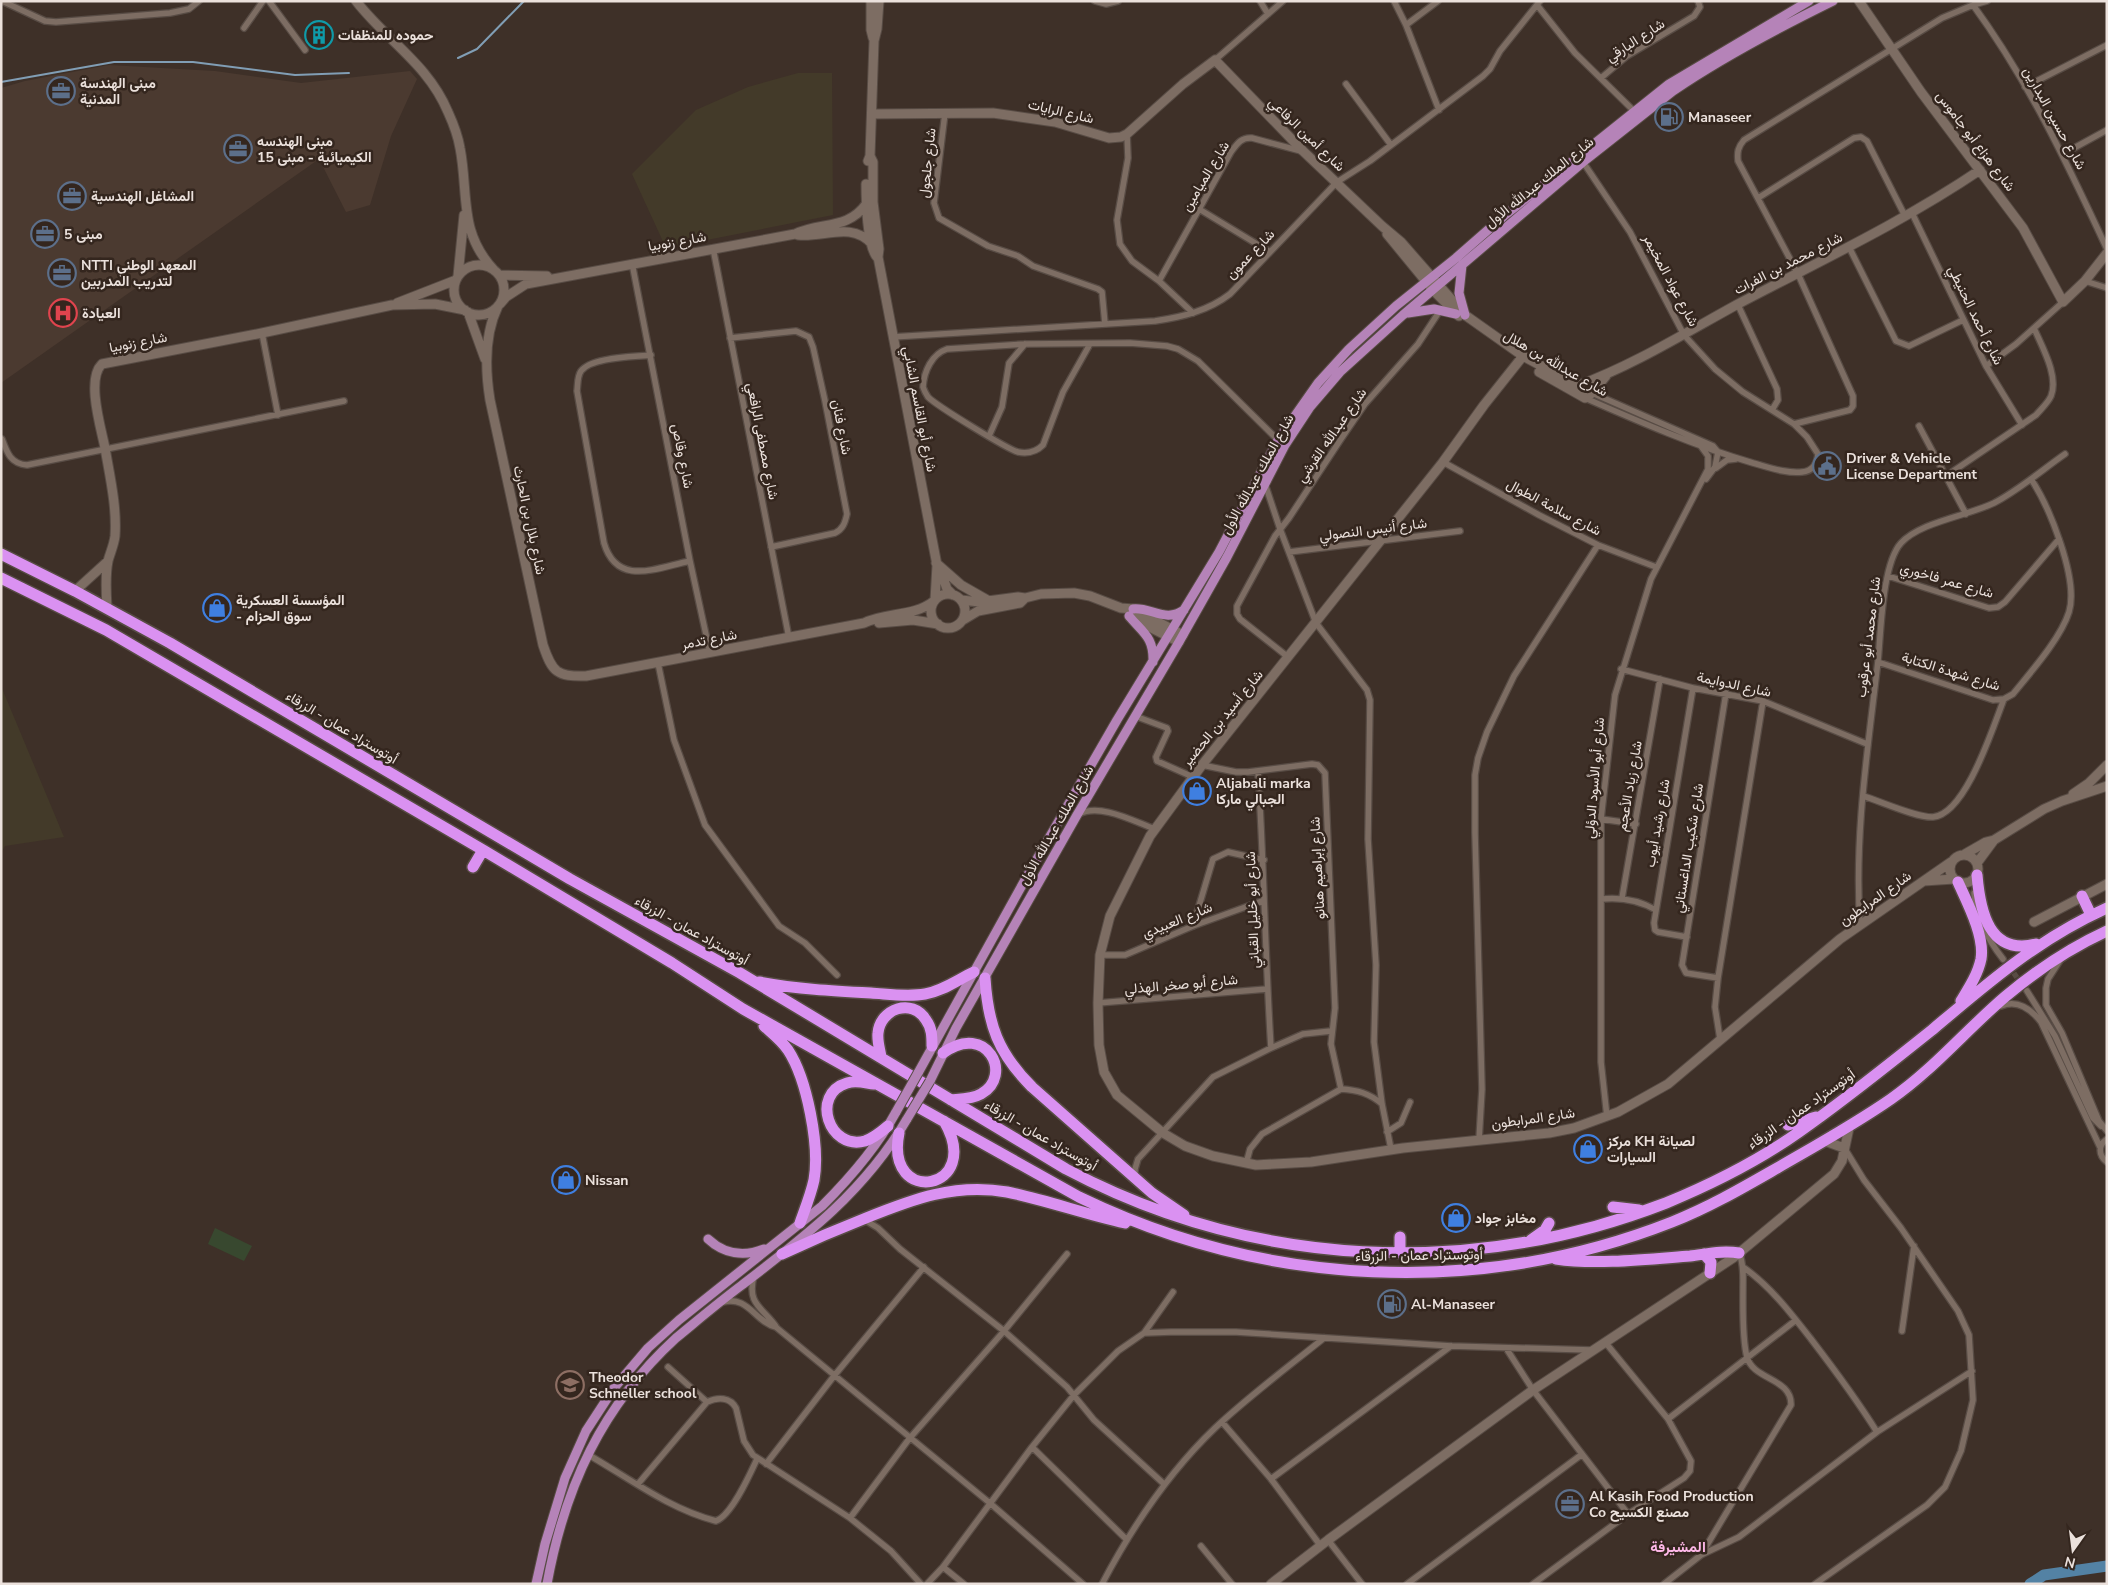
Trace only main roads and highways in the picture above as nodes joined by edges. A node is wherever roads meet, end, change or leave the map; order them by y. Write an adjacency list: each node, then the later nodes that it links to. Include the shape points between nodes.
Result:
1 (1809, 1): 3 (main road, شارع الملك عبدالله الأول)
2 (1833, 1): 4 (main road, شارع الملك عبدالله الأول, via 1686,83 1583,162)
3 (1795, 4): 6 (main road, شارع الملك عبدالله الأول, via 1682,76 1634,111 1383,318 1333,366 1304,401)
4 (1462, 265): 5 (main road, شارع الملك عبدالله الأول); 5 (main road, via 1461,314 1428,309)
5 (1403, 315): 6 (main road, شارع الملك عبدالله الأول, via 1324,389)
6 (1282, 442): 9 (main road, شارع الملك عبدالله الأول); 16 (main road, شارع الملك عبدالله الأول, via 1265,484 1181,639)
7 (1, 554): 24 (highway, أوتوستراد عمان - الزرقاء, via 107,607 570,879)
8 (1, 578): 11 (highway, أوتوستراد عمان - الزرقاء, via 106,630)
9 (1184, 610): 10 (main road, شارع الملك عبدالله الأول); 10 (main road, via 1174,616 1140,609 1131,613 1148,636)
10 (1153, 662): 14 (main road, شارع الملك عبدالله الأول)
11 (483, 850): 12 (highway); 26 (highway, أوتوستراد عمان - الزرقاء)
12 (473, 867)
13 (1976, 872): 21 (highway, via 1980,904 1995,935 2017,947)
14 (1026, 878): 16 (main road); 22 (main road, شارع الملك عبدالله الأول)
15 (1957, 881): 25 (highway, via 1982,949 1976,972)
16 (1037, 885): 23 (main road, شارع الملك عبدالله الأول)
17 (2082, 896): 19 (highway)
18 (2107, 908): 19 (highway, أوتوستراد عمان - الزرقاء)
19 (2091, 915): 21 (highway, أوتوستراد عمان - الزرقاء)
20 (2107, 931): 51 (highway, أوتوستراد عمان - الزرقاء, via 2066,952 2027,979 1922,1075 1849,1128 1737,1191 1672,1222 1603,1245)
21 (2043, 942): 25 (highway, أوتوستراد عمان - الزرقاء, via 2001,971)
22 (974, 972): 24 (highway, via 935,992 911,995 781,986); 27 (main road, شارع الملك عبدالله الأول)
23 (985, 978): 28 (main road, شارع الملك عبدالله الأول); 41 (highway, via 991,1024 1008,1060 1032,1087 1164,1202)
24 (750, 980): 29 (highway, أوتوستراد عمان - الزرقاء)
25 (1957, 1008): 32 (highway, أوتوستراد عمان - الزرقاء)
26 (743, 1009): 30 (highway, أوتوستراد عمان - الزرقاء); 40 (highway, via 779,1039 796,1063 801,1077 816,1153 814,1181)
27 (932, 1046): 29 (highway, via 926,1019 915,1010 901,1007 887,1013 880,1025); 35 (main road, شارع الملك عبدالله الأول, bridge)
28 (944, 1053): 31 (highway, via 958,1044 976,1043 988,1051 995,1064 994,1078 987,1090 971,1098); 36 (main road, شارع الملك عبدالله الأول, bridge)
29 (881, 1057): 31 (highway, أوتوستراد عمان - الزرقاء)
30 (880, 1085): 33 (highway, أوتوستراد عمان - الزرقاء); 35 (highway, via 856,1082 839,1087 828,1101 827,1119 837,1134 854,1141 864,1142)
31 (951, 1100): 41 (highway, أوتوستراد عمان - الزرقاء, via 1091,1182 1150,1208)
32 (1822, 1115): 34 (highway); 38 (highway, أوتوستراد عمان - الزرقاء, via 1739,1169)
33 (944, 1121): 36 (highway, via 956,1153 950,1170 932,1181 917,1180 905,1173 897,1158); 42 (highway, أوتوستراد عمان - الزرقاء, via 1078,1197)
34 (1788, 1124)
35 (888, 1126): 40 (main road, شارع الملك عبدالله الأول, via 837,1191)
36 (899, 1133): 49 (main road, شارع الملك عبدالله الأول, via 850,1195)
37 (1613, 1207): 38 (highway)
38 (1648, 1210): 45 (highway, أوتوستراد عمان - الزرقاء, via 1580,1232)
39 (1549, 1222): 45 (highway, via 1541,1234)
40 (800, 1223): 46 (main road, شارع الملك عبدالله الأول)
41 (1204, 1225): 47 (highway, أوتوستراد عمان - الزرقاء, via 1306,1247)
42 (1152, 1228): 49 (highway, via 1006,1192 952,1191 880,1212); 51 (highway, أوتوستراد عمان - الزرقاء, via 1240,1254 1347,1270 1466,1271)
43 (1400, 1237): 47 (highway)
44 (708, 1239): 46 (main road, via 735,1253 752,1253)
45 (1522, 1244): 47 (highway, أوتوستراد عمان - الزرقاء)
46 (774, 1245): 53 (main road, شارع الملك عبدالله الأول)
47 (1400, 1253)
48 (1739, 1253): 50 (highway)
49 (782, 1254): 54 (main road, شارع الملك عبدالله الأول)
50 (1704, 1254): 51 (highway, via 1587,1261); 52 (highway, via 1711,1262)
51 (1549, 1258)
52 (1710, 1273)
53 (732, 1277): 54 (main road); 55 (main road, شارع الملك عبدالله الأول, via 648,1348 599,1409 566,1478)
54 (739, 1287): 56 (main road, شارع الملك عبدالله الأول, via 676,1338 641,1372 611,1411 587,1454)
55 (539, 1567): 56 (main road); 57 (main road, شارع الملك عبدالله الأول)
56 (550, 1569): 58 (main road, شارع الملك عبدالله الأول)
57 (536, 1584)
58 (547, 1584)

